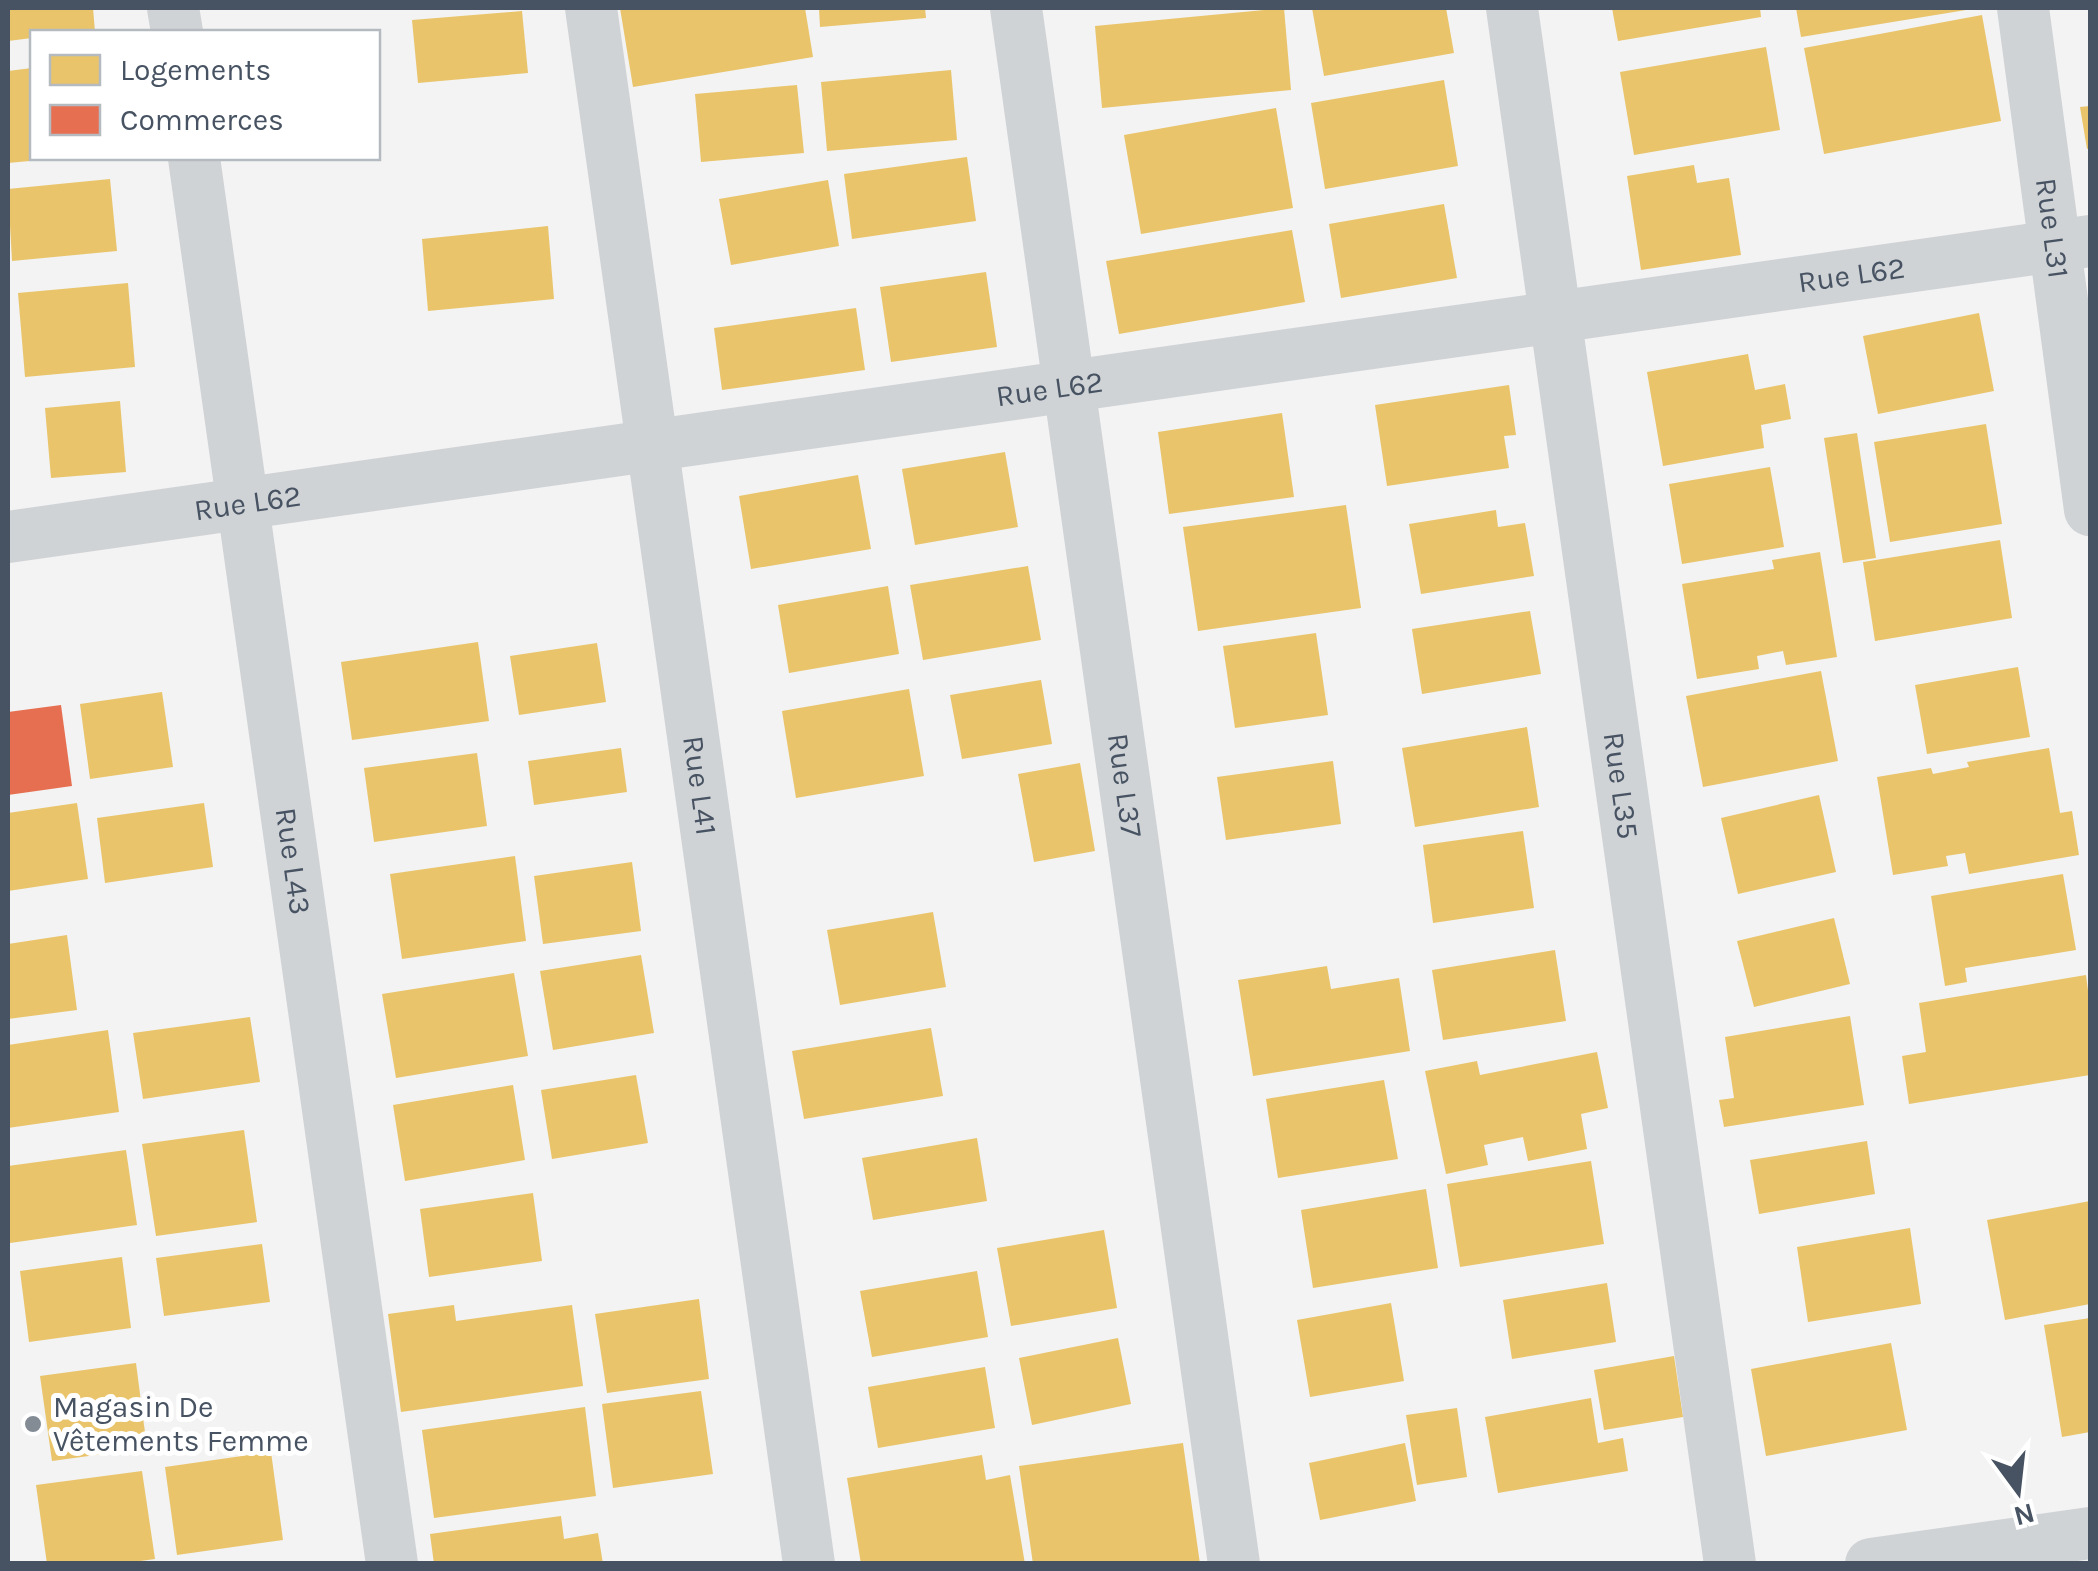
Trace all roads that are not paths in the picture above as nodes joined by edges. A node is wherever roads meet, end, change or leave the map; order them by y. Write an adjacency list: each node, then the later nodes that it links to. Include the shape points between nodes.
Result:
1 (591, 8): 9 (street, Rue L41)
2 (1016, 8): 8 (street, Rue L37)
3 (1512, 8): 7 (street, Rue L35)
4 (2023, 8): 6 (street, Rue L31)
5 (194, 160): 10 (street, Rue L43)
6 (2074, 244): 7 (street, Rue L62); 11 (street, Rue L31)
7 (1556, 318): 8 (street, Rue L62); 17 (street, Rue L35)
8 (1069, 386): 9 (street, Rue L62); 16 (street, Rue L37)
9 (652, 446): 10 (street, Rue L62); 15 (street, Rue L41)
10 (243, 504): 12 (street, Rue L62); 14 (street, Rue L43)
11 (2090, 510)
12 (8, 537)
13 (2090, 1533): 18 (street)
14 (392, 1564)
15 (809, 1564)
16 (1234, 1564)
17 (1730, 1564)
18 (1871, 1564)

